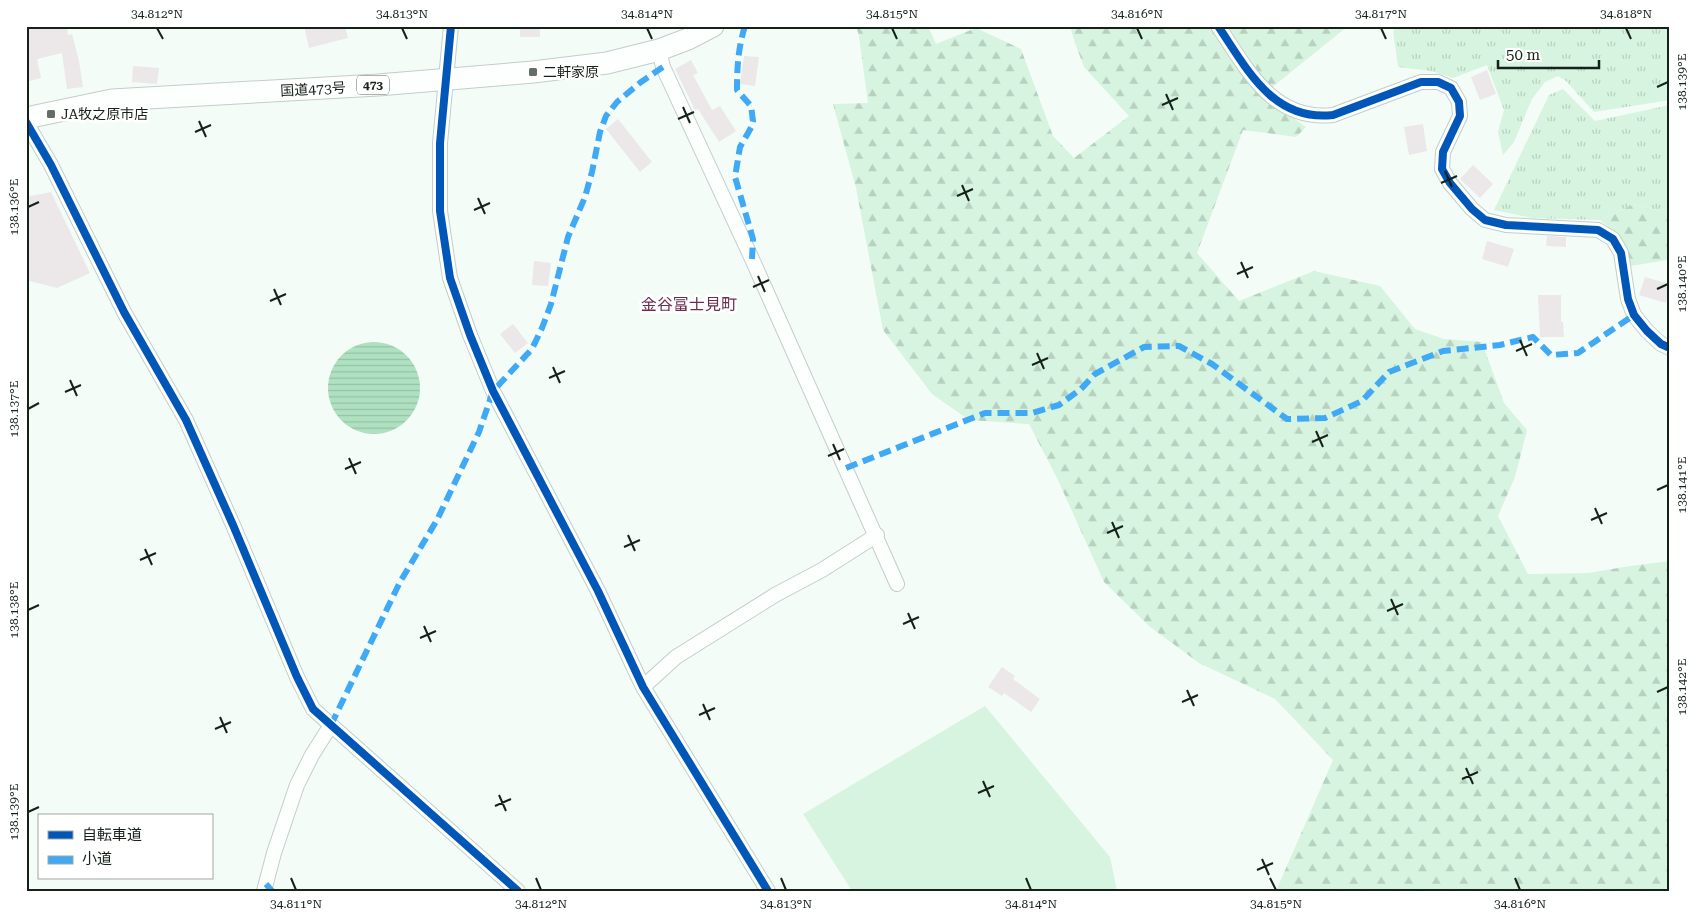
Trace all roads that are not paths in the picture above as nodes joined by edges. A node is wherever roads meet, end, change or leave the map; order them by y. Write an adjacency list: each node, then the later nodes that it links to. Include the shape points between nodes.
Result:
1 (451, 26): 5 (street)
2 (713, 26): 4 (highway, 国道473号 / 473)
3 (1218, 26): 8 (street, via 1265,91 1280,104 1306,115 1333,115 1421,82 1438,82 1451,88 1459,102 1460,116 1443,152 1442,169 1466,202 1485,220 1499,224 1598,230 1613,239 1621,253 1628,299 1634,315 1646,331)
4 (659, 50): 5 (highway, 国道473号 / 473, via 607,63); 9 (street, via 663,67)
5 (446, 78): 6 (highway, 国道473号 / 473, via 378,85 112,100); 11 (street, via 440,143 440,211 450,278 493,391 598,591)
6 (26, 118)
7 (26, 122): 12 (street, via 51,165 124,312 186,420 297,677 313,709)
8 (1670, 348)
9 (877, 535): 10 (street); 11 (street, via 676,657)
10 (897, 584)
11 (643, 687): 15 (street)
12 (331, 726): 13 (street, via 297,784); 14 (street)
13 (264, 891)
14 (518, 891)
15 (768, 891)

